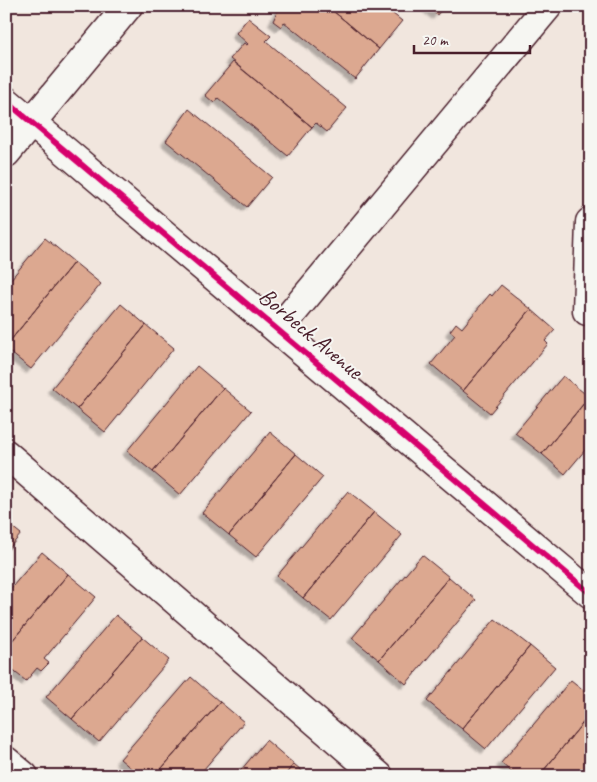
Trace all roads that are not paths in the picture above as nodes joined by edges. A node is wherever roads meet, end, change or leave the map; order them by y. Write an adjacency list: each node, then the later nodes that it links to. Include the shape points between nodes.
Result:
1 (128, 6): 4 (street)
2 (548, 6): 8 (street)
3 (6, 101): 4 (street, Borbeck Avenue)
4 (32, 122): 5 (street); 8 (street, Borbeck Avenue)
5 (6, 153)
6 (590, 222): 7 (street, via 586,310)
7 (591, 311)
8 (278, 330): 10 (street, Borbeck Avenue)
9 (6, 454): 13 (street)
10 (591, 594)
11 (6, 761): 12 (street)
12 (24, 776)
13 (379, 776)

